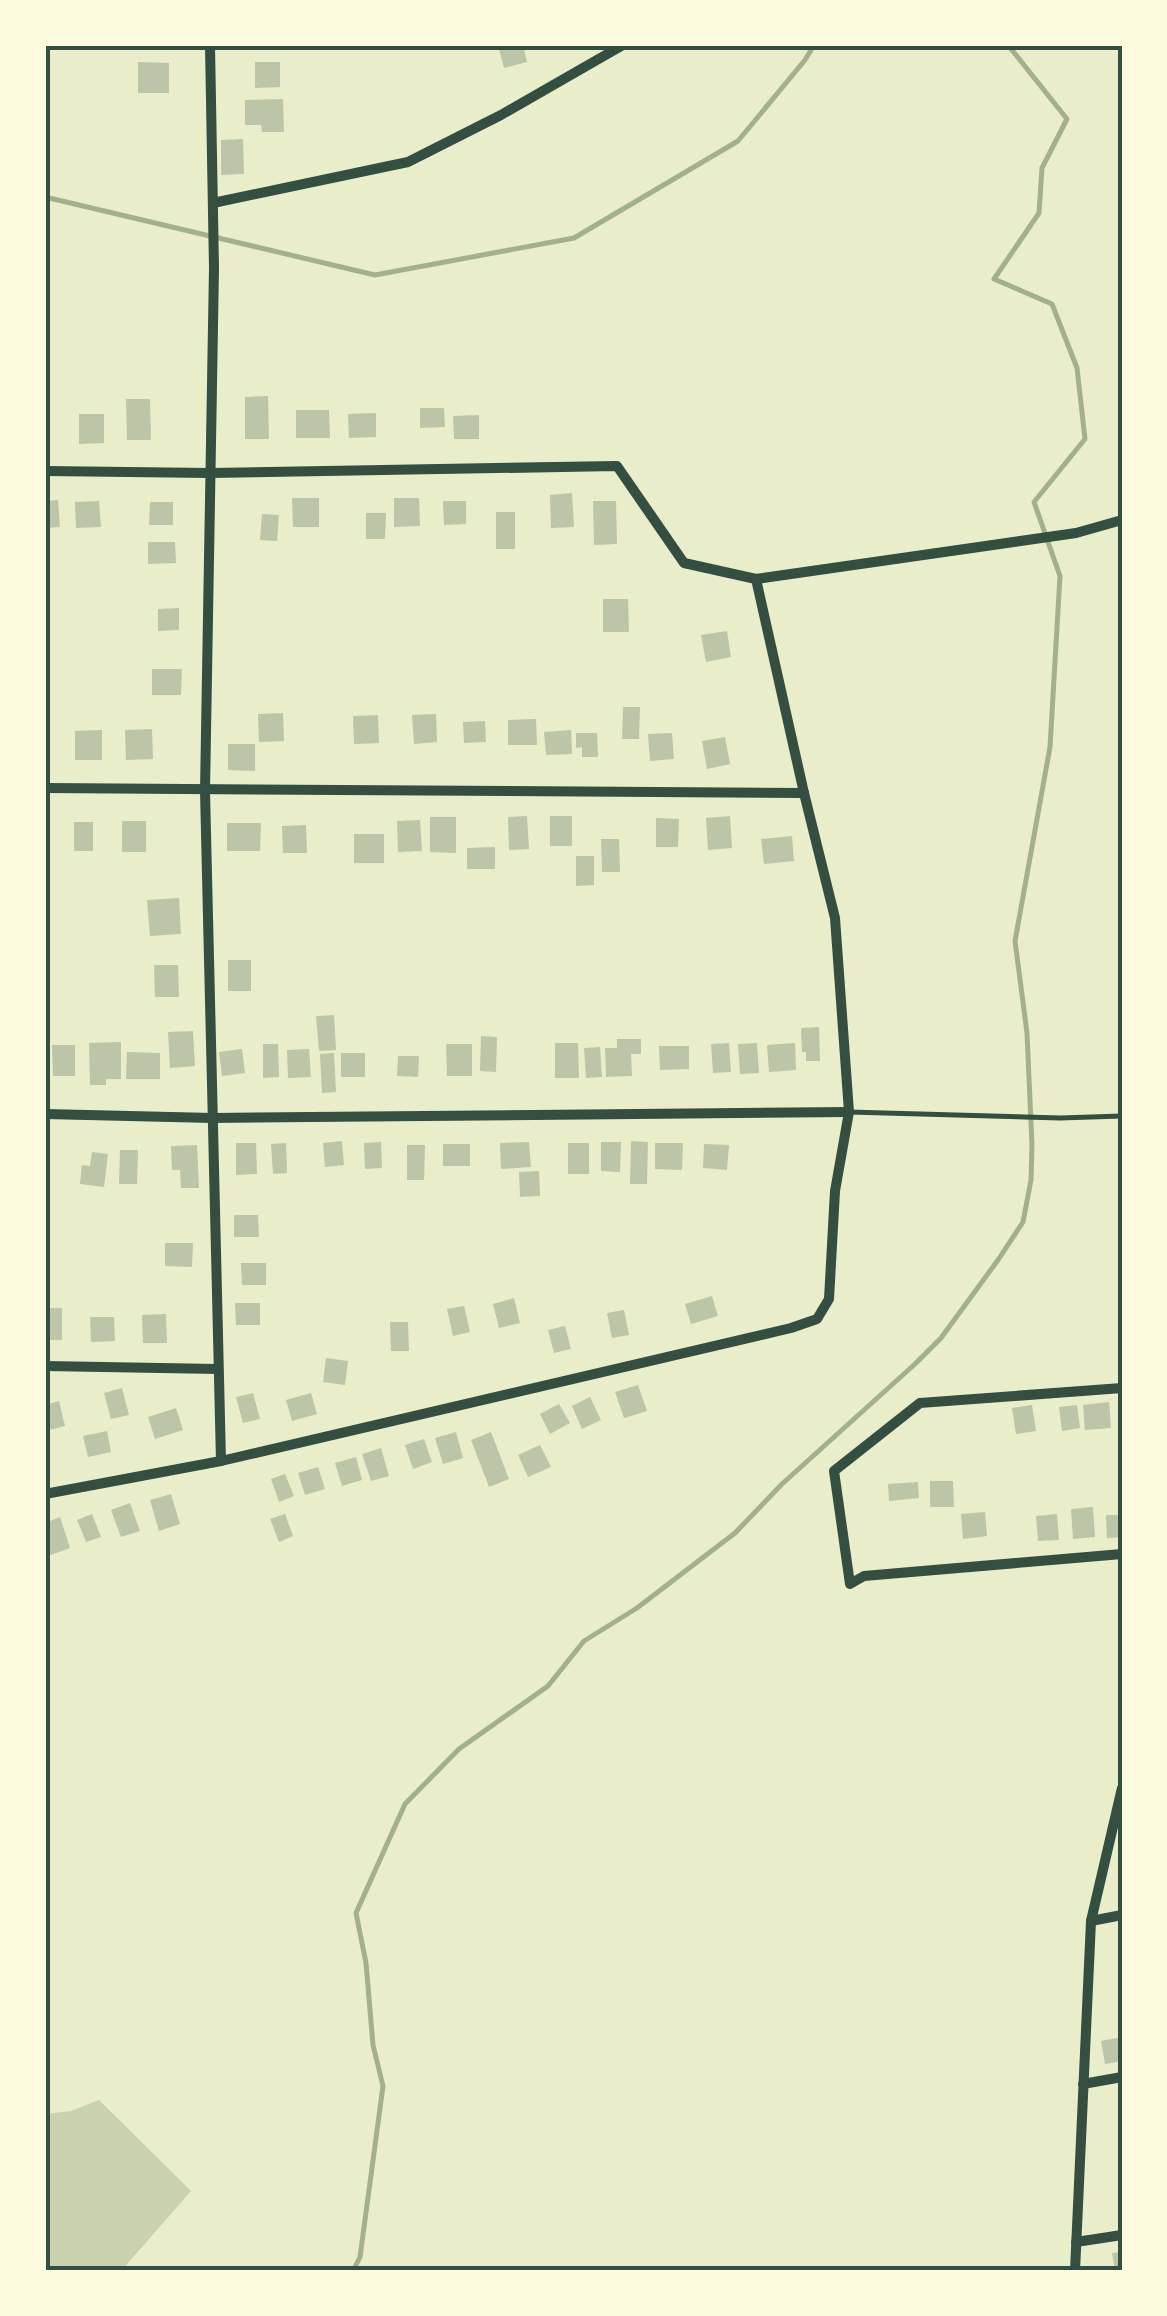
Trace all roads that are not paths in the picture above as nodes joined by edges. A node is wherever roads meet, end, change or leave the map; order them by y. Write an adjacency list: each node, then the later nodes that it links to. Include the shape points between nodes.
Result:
1 (210, 45): 3 (street)
2 (624, 45): 3 (street, via 408,162)
3 (213, 202): 5 (street)
4 (45, 471): 5 (street)
5 (210, 473): 7 (street, via 618,466 684,563); 9 (street)
6 (1122, 520): 7 (street, via 1076,533)
7 (756, 579): 10 (street)
8 (45, 788): 9 (street)
9 (205, 790): 10 (street); 14 (street)
10 (804, 793): 11 (street, via 835,918)
11 (849, 1112): 13 (lane); 14 (street); 18 (street, via 835,1192 829,1299 817,1319)
12 (45, 1114): 14 (street)
13 (1122, 1116)
14 (213, 1118): 16 (street)
15 (45, 1366): 16 (street)
16 (218, 1369): 18 (street)
17 (1122, 1388): 20 (street, via 920,1403 834,1471 850,1584 864,1576)
18 (220, 1461): 19 (street)
19 (45, 1494)
20 (1122, 1554)
21 (1122, 1788): 23 (street)
22 (1122, 1916): 23 (street)
23 (1091, 1920): 25 (street)
24 (1122, 2078): 25 (street)
25 (1082, 2084): 27 (street)
26 (1122, 2235): 27 (street)
27 (1076, 2242): 28 (street)
28 (1075, 2271)

